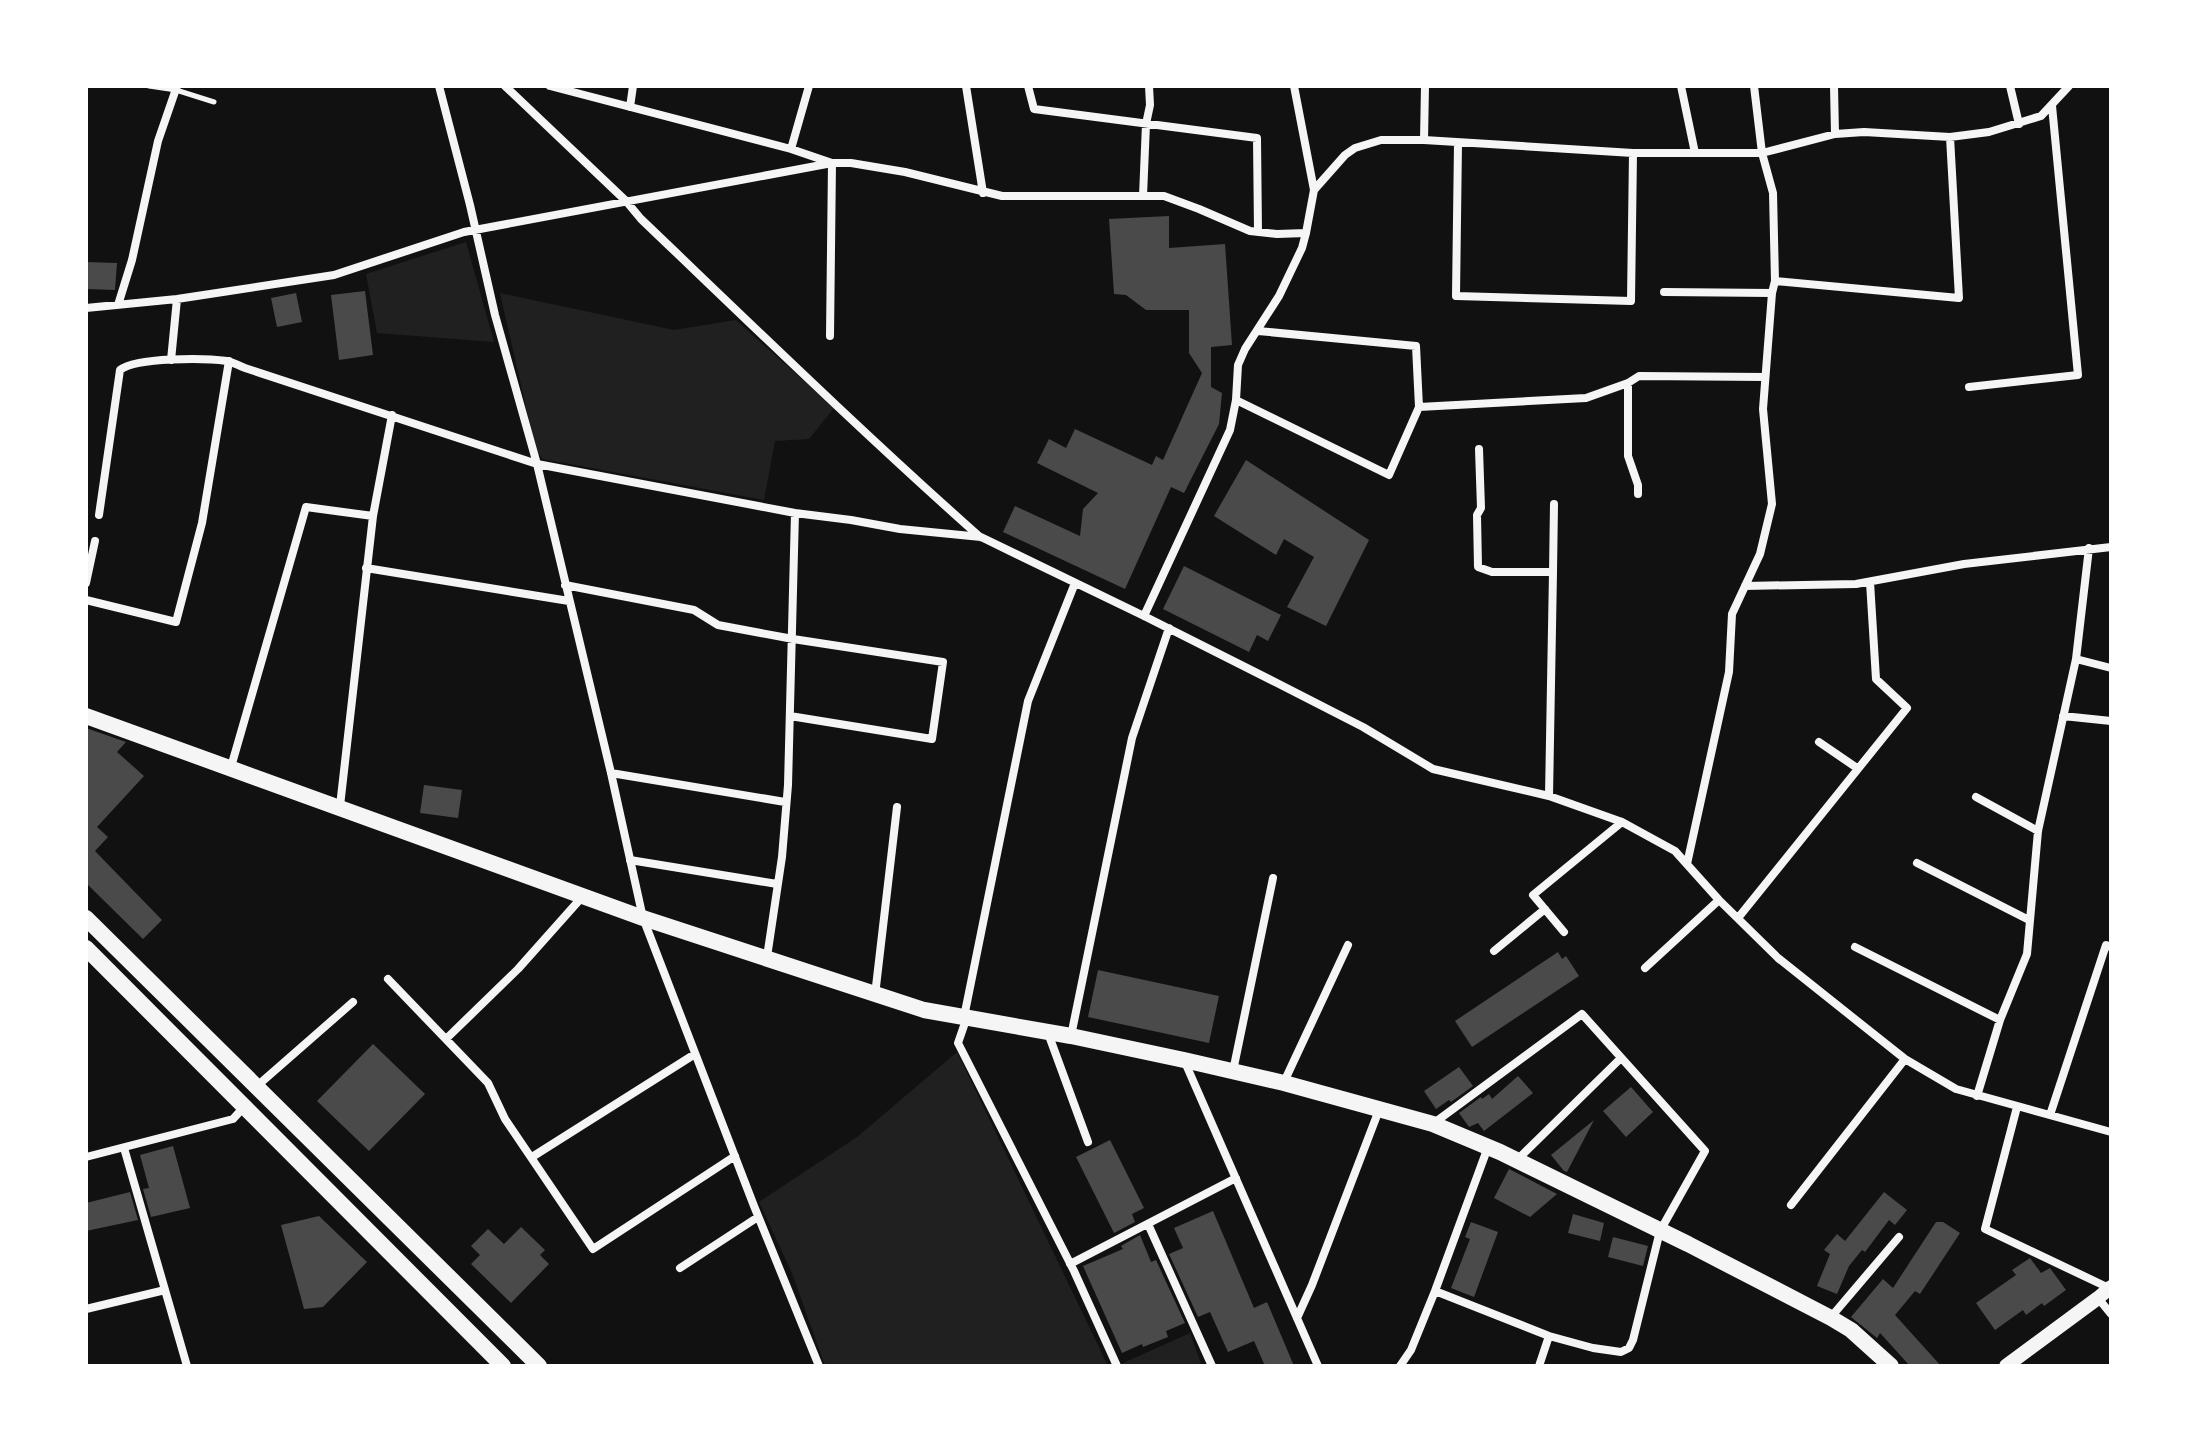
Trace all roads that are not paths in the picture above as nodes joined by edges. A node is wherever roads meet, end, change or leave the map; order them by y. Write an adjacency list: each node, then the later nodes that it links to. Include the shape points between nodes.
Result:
1 (149, 86): 17 (lane)
2 (439, 86): 36 (street)
3 (505, 86): 35 (street)
4 (550, 86): 20 (street)
5 (633, 86): 20 (street)
6 (809, 86): 27 (street)
7 (966, 86): 33 (street)
8 (1028, 86): 21 (street, via 1034,109)
9 (1149, 86): 21 (street)
10 (1294, 86): 32 (street)
11 (1425, 86): 25 (street)
12 (1681, 86): 29 (street)
13 (1754, 86): 30 (street)
14 (1834, 86): 23 (street)
15 (2010, 86): 22 (street)
16 (2069, 86): 19 (street)
17 (177, 88): 18 (lane); 43 (street, via 158,141)
18 (214, 102)
19 (2052, 106): 22 (street); 51 (street, via 2078,375)
20 (630, 107): 27 (street)
21 (1146, 124): 34 (street); 37 (street, via 1257,138)
22 (2019, 124): 24 (street)
23 (1835, 134): 24 (street); 30 (street)
24 (1950, 137): 39 (street, via 1959,298)
25 (1424, 140): 26 (street); 32 (street, via 1381,140 1355,148)
26 (1458, 143): 28 (street); 28 (street, via 1456,296 1631,301)
27 (791, 149): 31 (street)
28 (1633, 153): 29 (street)
29 (1695, 153): 30 (street)
30 (1762, 153): 39 (street, via 1773,193)
31 (832, 163): 33 (street, via 905,172); 35 (street); 46 (street)
32 (1314, 190): 38 (street)
33 (983, 193): 34 (street)
34 (1143, 196): 37 (street, via 1164,196)
35 (626, 201): 36 (street); 62 (street, via 890,457)
36 (474, 230): 42 (street, via 334,275); 56 (street)
37 (1258, 232): 38 (street)
38 (1306, 233): 45 (street, via 1285,285)
39 (1775, 281): 41 (street)
40 (1664, 292): 41 (street)
41 (1772, 293): 49 (street)
42 (177, 299): 43 (street); 47 (street)
43 (118, 305): 44 (street)
44 (86, 308)
45 (1258, 331): 52 (street, via 1238,365); 53 (street, via 1416,346)
46 (830, 336)
47 (171, 360): 48 (street); 60 (street, via 128,364 120,370)
48 (229, 361): 54 (street); 73 (street, via 202,523 176,622)
49 (1765, 377): 50 (street, via 1639,376); 72 (street, via 1772,504 1760,554)
50 (1628, 383): 53 (street, via 1586,398); 57 (street, via 1628,456)
51 (1969, 387)
52 (1236, 400): 53 (street, via 1389,475); 75 (street, via 1230,430)
53 (1419, 407)
54 (392, 415): 56 (street); 61 (street)
55 (1479, 449): 67 (street, via 1478,567 1492,572)
56 (537, 464): 59 (street); 71 (street)
57 (1638, 494)
58 (1554, 504): 67 (street)
59 (795, 513): 62 (street); 77 (street)
60 (99, 515)
61 (373, 516): 66 (street); 85 (street, via 306,507)
62 (981, 537): 70 (street)
63 (95, 541): 69 (street)
64 (2111, 547): 65 (street)
65 (2089, 548): 68 (street); 78 (street)
66 (366, 568): 74 (street); 91 (street)
67 (1553, 572): 88 (street)
68 (1870, 582): 72 (street); 86 (street, via 1876,679 1907,708)
69 (86, 583)
70 (1075, 583): 75 (street); 118 (street, via 1028,701)
71 (565, 585): 74 (street); 77 (street, via 694,610 718,625)
72 (1745, 586): 97 (street, via 1732,614 1729,672)
73 (86, 600)
74 (569, 601): 87 (street)
75 (1144, 616): 76 (street)
76 (1169, 628): 88 (street, via 1363,727 1433,769); 121 (street, via 1132,738)
77 (793, 639): 81 (street); 81 (street, via 943,662 932,739)
78 (2076, 659): 79 (street); 82 (street)
79 (2111, 668)
80 (86, 716): 85 (main road)
81 (790, 716): 90 (street)
82 (2063, 716): 83 (street); 94 (street)
83 (2111, 721)
84 (1819, 742): 86 (street)
85 (231, 767): 91 (main road)
86 (1857, 768): 105 (street)
87 (611, 773): 90 (street); 95 (street)
88 (1549, 796): 93 (street)
89 (1976, 797): 94 (street)
90 (785, 802): 99 (street)
91 (340, 806): 100 (main road)
92 (897, 807): 116 (street)
93 (1622, 822): 97 (street, via 1675,851); 102 (street, via 1533,895)
94 (2038, 831): 106 (street)
95 (630, 860): 99 (street); 104 (street)
96 (1917, 863): 106 (street)
97 (1687, 864): 101 (street)
98 (1273, 878): 127 (street)
99 (777, 884): 113 (street)
100 (583, 896): 104 (main road); 122 (street)
101 (1719, 900): 105 (street); 114 (street)
102 (1545, 909): 107 (street); 112 (street)
103 (86, 918): 129 (main road)
104 (643, 918): 113 (main road); 123 (street)
105 (1738, 918): 125 (street, via 1778,958)
106 (2029, 920): 119 (street, via 2027,954)
107 (1564, 932)
108 (1348, 945): 128 (street)
109 (1855, 947): 119 (street)
110 (2111, 947): 134 (street, via 2106,945)
111 (86, 948): 131 (main road)
112 (1494, 951)
113 (767, 957): 116 (main road)
114 (1645, 968)
115 (388, 979): 122 (street)
116 (875, 995): 118 (main road)
117 (353, 1002): 129 (street)
118 (965, 1017): 120 (main road); 150 (street, via 958,1043)
119 (2000, 1020): 130 (street)
120 (1048, 1032): 121 (main road); 137 (street)
121 (1071, 1036): 126 (main road)
122 (446, 1039): 142 (street, via 488,1083)
123 (695, 1054): 140 (street); 142 (street)
124 (1621, 1058): 135 (street, via 1582,1014); 143 (street); 148 (street, via 1705,1151)
125 (1905, 1059): 130 (street); 145 (street)
126 (1184, 1060): 127 (main road); 144 (street)
127 (1232, 1071): 128 (main road)
128 (1284, 1083): 133 (main road)
129 (257, 1086): 162 (main road)
130 (1977, 1096): 132 (street)
131 (244, 1107): 139 (street, via 233,1119); 161 (main road)
132 (2017, 1107): 134 (street); 154 (street, via 1985,1229)
133 (1380, 1109): 135 (main road); 157 (street)
134 (2050, 1115): 136 (street)
135 (1433, 1124): 138 (main road)
136 (2111, 1132)
137 (1088, 1142)
138 (1488, 1146): 143 (main road); 153 (street)
139 (124, 1148): 141 (street); 152 (street)
140 (735, 1156): 142 (street, via 593,1249); 146 (street)
141 (86, 1157)
142 (532, 1157)
143 (1516, 1160): 148 (main road)
144 (1236, 1178): 147 (street); 157 (street)
145 (1791, 1205)
146 (758, 1217): 151 (street); 163 (street)
147 (1148, 1224): 150 (street); 165 (street)
148 (1660, 1231): 158 (main road); 159 (street, via 1629,1348 1611,1352)
149 (1899, 1237): 158 (street)
150 (1070, 1264): 164 (street)
151 (680, 1268)
152 (165, 1290): 155 (street); 160 (street)
153 (1435, 1291): 159 (street); 167 (street)
154 (2106, 1291): 156 (street); 170 (street)
155 (86, 1309)
156 (2111, 1314)
157 (1297, 1318): 166 (street)
158 (1831, 1318): 169 (main road)
159 (1549, 1336): 168 (street)
160 (187, 1366)
161 (503, 1366)
162 (539, 1366)
163 (819, 1366)
164 (1117, 1366)
165 (1212, 1366)
166 (1318, 1366)
167 (1400, 1366)
168 (1539, 1366)
169 (1891, 1366)
170 (2006, 1366)

